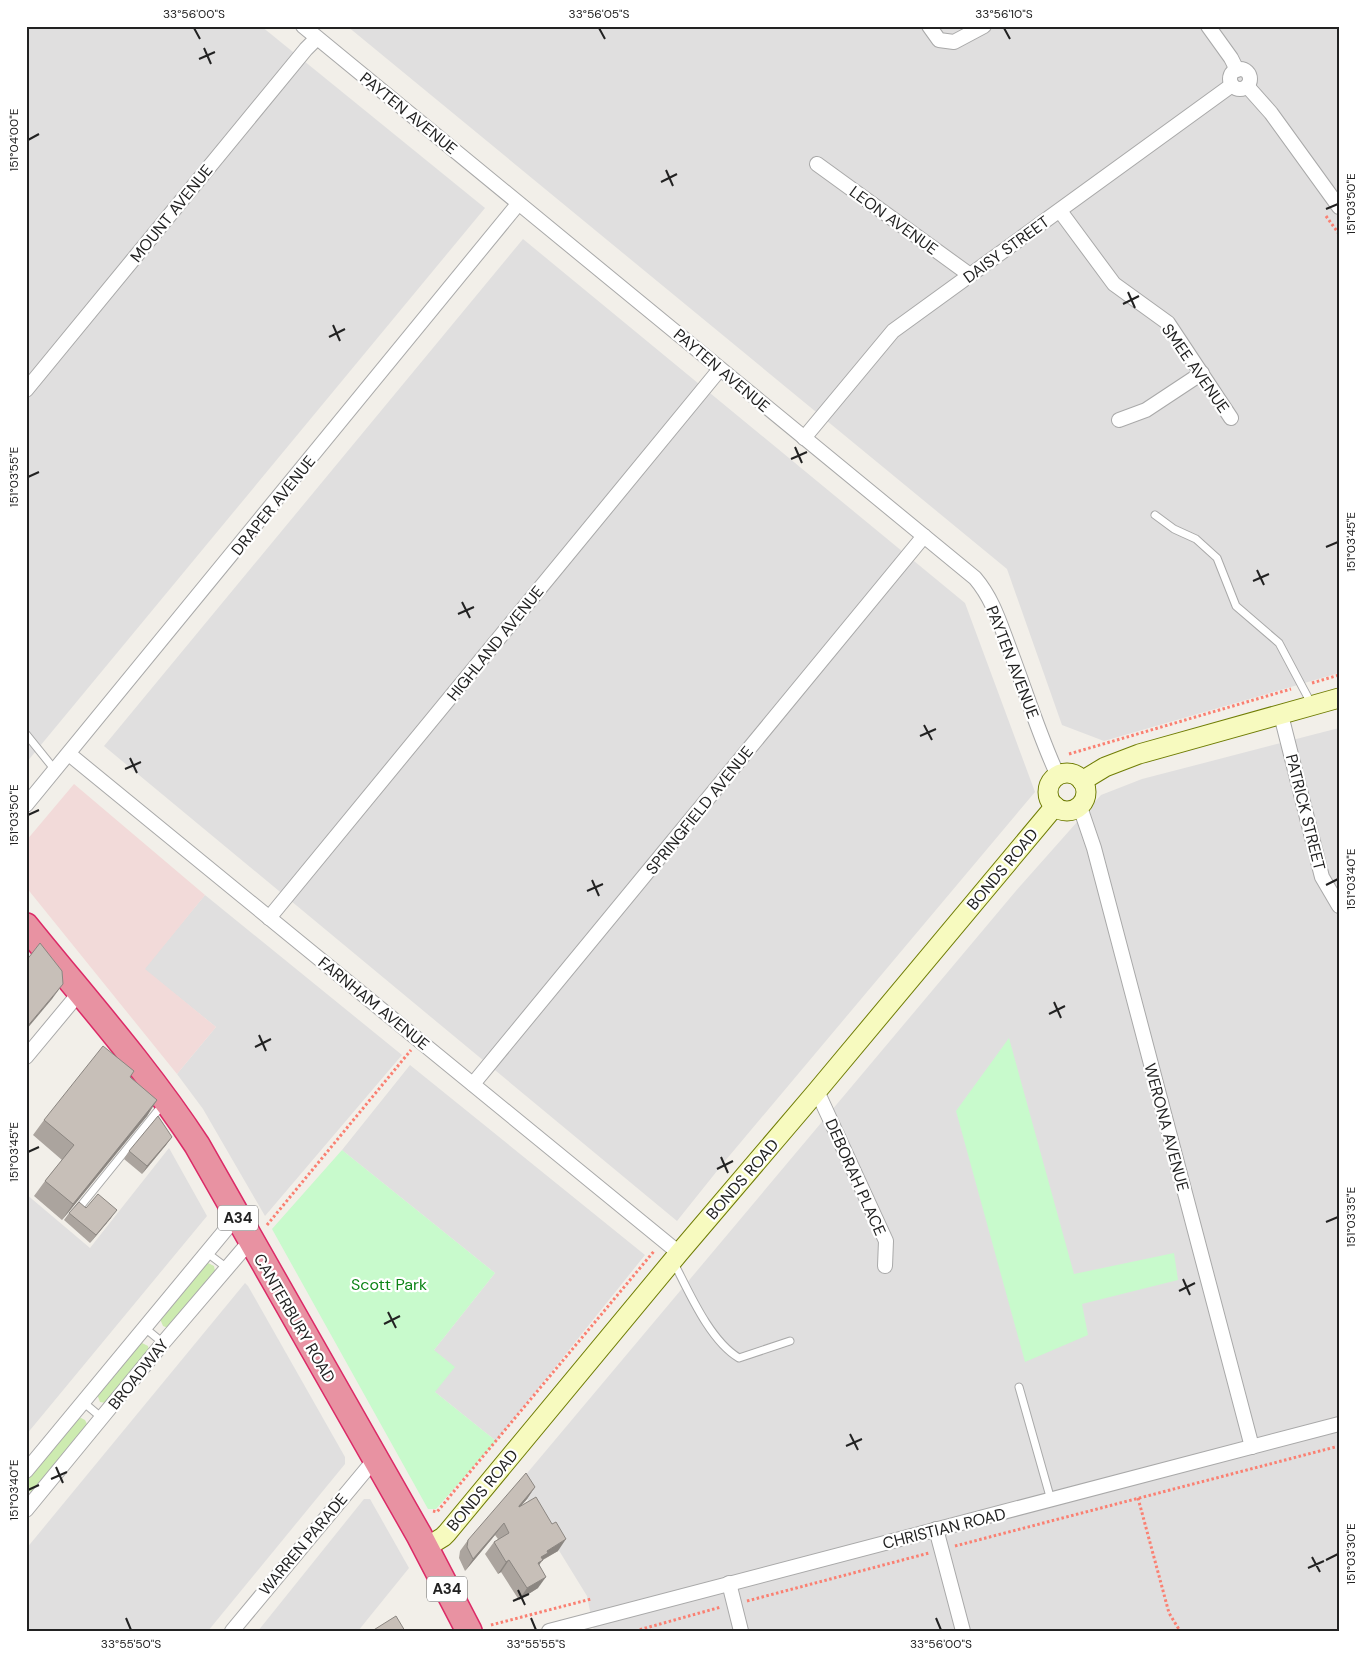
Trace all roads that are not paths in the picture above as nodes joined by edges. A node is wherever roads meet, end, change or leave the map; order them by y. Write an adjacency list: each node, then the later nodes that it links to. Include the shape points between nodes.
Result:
1 (302, 26): 5 (street, PAYTEN AVENUE)
2 (929, 26): 3 (street, via 939,40 954,42)
3 (984, 26)
4 (1208, 26): 6 (street)
5 (317, 38): 10 (street, PAYTEN AVENUE); 16 (street, MOUNT AVENUE)
6 (1237, 70): 7 (street, via 1230,76); 8 (street, via 1248,74)
7 (1232, 86): 8 (street, via 1240,89); 12 (street, DAISY STREET)
8 (1247, 86): 11 (street, via 1271,113)
9 (817, 164): 13 (street, LEON AVENUE)
10 (518, 204): 14 (street, PAYTEN AVENUE); 26 (street, DRAPER AVENUE)
11 (1339, 207)
12 (1060, 211): 13 (street, DAISY STREET); 15 (street, SMEE AVENUE, via 1114,284 1168,323)
13 (970, 275): 19 (street, DAISY STREET, via 893,332)
14 (720, 369): 19 (street, PAYTEN AVENUE); 34 (street, HIGHLAND AVENUE)
15 (1202, 373): 17 (street, SMEE AVENUE); 18 (street, via 1146,410)
16 (26, 390)
17 (1230, 418)
18 (1119, 420)
19 (804, 438): 21 (street, PAYTEN AVENUE)
20 (1155, 515): 23 (lane, via 1196,539 1216,558 1236,606 1279,643)
21 (924, 536): 28 (street, PAYTEN AVENUE, via 974,578 990,599); 38 (street, SPRINGFIELD AVENUE)
22 (1339, 698): 23 (main road)
23 (1313, 706): 24 (main road)
24 (1281, 715): 29 (main road, via 1139,754); 33 (street, PATRICK STREET, via 1322,877)
25 (26, 734): 27 (lane)
26 (69, 754): 27 (street, DRAPER AVENUE); 34 (street, FARNHAM AVENUE)
27 (55, 770): 30 (street, DRAPER AVENUE)
28 (1058, 776): 29 (main road, via 1074,774); 31 (main road, via 1049,790)
29 (1082, 781): 32 (main road, via 1086,792)
30 (26, 805)
31 (1055, 806): 32 (main road, via 1064,811); 39 (main road, BONDS ROAD)
32 (1080, 807): 55 (street, WERONA AVENUE, via 1094,848)
33 (1339, 906)
34 (270, 918): 38 (street, FARNHAM AVENUE)
35 (26, 926): 36 (highway, CANTERBURY ROAD / A34)
36 (80, 992): 37 (street); 40 (highway, CANTERBURY ROAD / A34)
37 (26, 1057)
38 (473, 1084): 45 (street, FARNHAM AVENUE, via 664,1240)
39 (817, 1091): 45 (main road, BONDS ROAD); 46 (street, DEBORAH PLACE, via 886,1241)
40 (167, 1100): 41 (lane); 42 (highway, CANTERBURY ROAD / A34, via 197,1144)
41 (79, 1208)
42 (237, 1216): 43 (highway, CANTERBURY ROAD / A34); 44 (street, BROADWAY)
43 (259, 1232): 47 (street, BROADWAY); 56 (highway, CANTERBURY ROAD / A34)
44 (206, 1252): 47 (lane); 48 (street, BROADWAY)
45 (676, 1256): 49 (lane, via 702,1317 729,1353 739,1358); 61 (main road, BONDS ROAD, via 443,1537)
46 (885, 1266)
47 (227, 1268): 50 (street, BROADWAY)
48 (145, 1328): 50 (lane); 52 (street, BROADWAY)
49 (790, 1341)
50 (163, 1343): 53 (street, BROADWAY)
51 (1019, 1387): 58 (lane)
52 (84, 1402): 53 (lane); 57 (street, BROADWAY)
53 (103, 1418): 59 (street, BROADWAY)
54 (1339, 1424): 55 (street, CHRISTIAN ROAD)
55 (1252, 1448): 58 (street, CHRISTIAN ROAD)
56 (375, 1459): 61 (highway, CANTERBURY ROAD / A34); 64 (street, WARREN PARADE)
57 (26, 1472)
58 (1051, 1500): 60 (street, CHRISTIAN ROAD)
59 (27, 1508)
60 (936, 1529): 62 (street, CHRISTIAN ROAD); 67 (street)
61 (425, 1548): 63 (highway, CANTERBURY ROAD / A34)
62 (729, 1583): 65 (street, CHRISTIAN ROAD); 66 (street)
63 (480, 1628)
64 (232, 1631)
65 (549, 1631)
66 (742, 1631)
67 (962, 1631)

